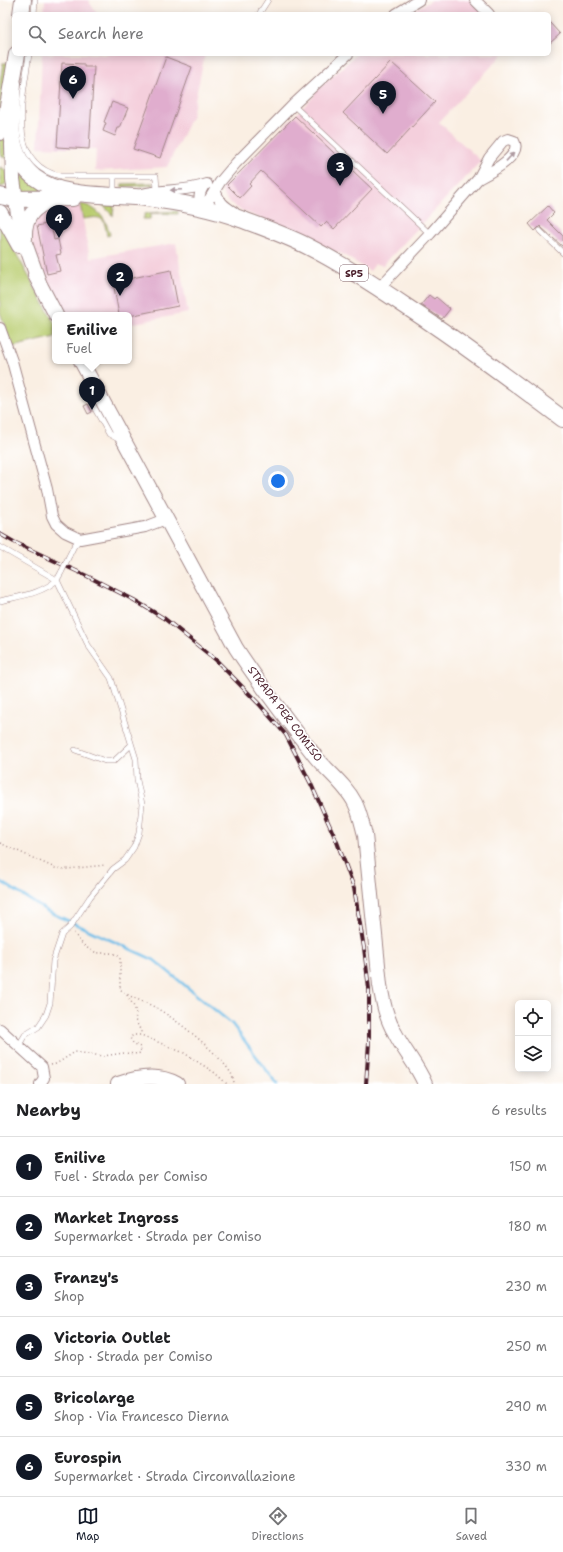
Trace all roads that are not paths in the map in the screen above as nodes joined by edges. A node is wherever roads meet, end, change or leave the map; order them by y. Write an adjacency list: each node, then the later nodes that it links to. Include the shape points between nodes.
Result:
1 (23, 0): 6 (main road)
2 (35, 0): 7 (lane)
3 (268, 0): 8 (lane)
4 (419, 0): 9 (street)
5 (475, 0): 10 (street)
6 (21, 12)
7 (34, 12)
8 (260, 12)
9 (399, 12)
10 (487, 12)
11 (16, 56): 14 (main road)
12 (29, 56): 23 (lane, via 21,120 27,152 35,162 52,174)
13 (346, 56): 15 (street)
14 (13, 83): 16 (main road); 17 (main road)
15 (293, 104): 20 (street); 37 (lane)
16 (1, 127)
17 (12, 144): 22 (main road); 24 (main road, via 21,162)
18 (0, 158): 22 (main road)
19 (489, 158): 21 (street); 21 (street, one-way to 19, via 516,150 514,141 505,140); 25 (street)
20 (236, 163): 26 (street, via 220,177); 27 (street)
21 (500, 168): 25 (street)
22 (9, 169): 24 (main road); 29 (main road, via 10,187); 31 (main road)
23 (114, 176): 28 (lane, via 156,176); 30 (lane)
24 (35, 177): 30 (main road, via 67,192)
25 (478, 179): 37 (street)
26 (204, 185): 28 (street, one-way to 28); 33 (street, via 199,200)
27 (215, 189): 33 (street); 35 (street, via 222,204)
28 (157, 190): 30 (street)
29 (0, 192)
30 (121, 196): 32 (main road); 33 (main road, SP5)
31 (8, 198): 32 (main road); 38 (main road)
32 (54, 199): 38 (main road, via 42,204 31,214 26,227)
33 (202, 207): 35 (main road, SP5)
34 (0, 212): 40 (main road)
35 (255, 224): 41 (main road, SP5, via 308,246)
36 (540, 230): 39 (lane)
37 (430, 234): 41 (street)
38 (26, 249): 40 (main road)
39 (563, 253)
40 (39, 282): 42 (main road)
41 (379, 288): 45 (main road, SP5)
42 (54, 312)
43 (0, 328): 47 (street, via 12,361 52,516 56,524)
44 (83, 364): 46 (main road, STRADA PER COMISO)
45 (563, 419)
46 (166, 519): 47 (street, via 145,527); 58 (main road, STRADA PER COMISO, via 249,668 316,757 354,802 365,835 383,1004 395,1034 415,1063)
47 (80, 539): 49 (lane, bridge)
48 (0, 548): 49 (lane)
49 (57, 580): 50 (lane, via 40,591); 51 (lane, via 88,646 111,678)
50 (0, 601)
51 (131, 745): 52 (lane, via 114,761 105,761); 54 (lane, via 136,759 142,804 139,833 134,847 113,869 62,934 56,951 50,1003 46,1015 38,1028 25,1035)
52 (75, 750)
53 (0, 1029): 54 (street)
54 (18, 1045): 55 (street, via 42,1067 44,1078)
55 (40, 1084)
56 (118, 1084): 57 (main road, via 162,1078)
57 (177, 1084)
58 (425, 1084)

